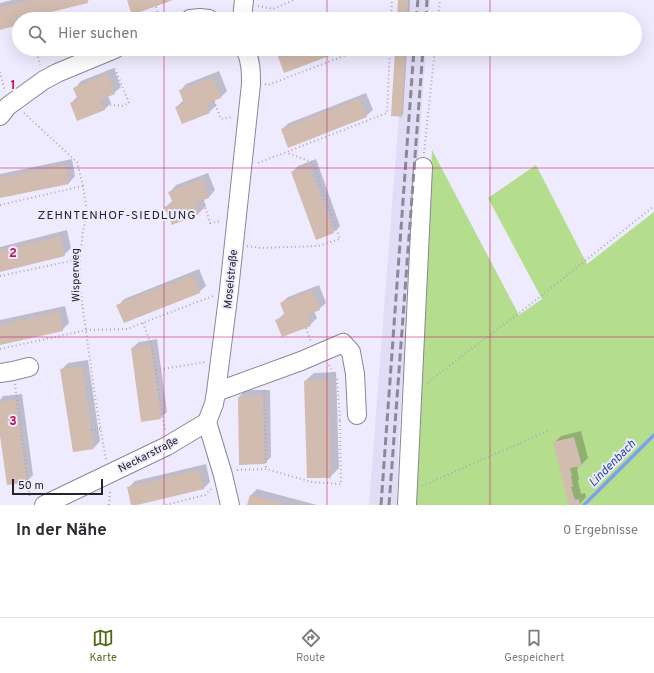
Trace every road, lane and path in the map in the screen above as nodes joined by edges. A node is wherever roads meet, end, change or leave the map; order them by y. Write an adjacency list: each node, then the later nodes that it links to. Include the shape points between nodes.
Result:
1 (294, 0): 5 (path, via 274,8)
2 (392, 0): 7 (path)
3 (440, 0): 8 (path)
4 (156, 7): 6 (path)
5 (243, 7)
6 (158, 12)
7 (391, 12)
8 (439, 12)
9 (98, 56): 17 (street, via 44,80)
10 (114, 56): 18 (path, via 129,103 123,106)
11 (248, 56): 15 (street, Moselstraße)
12 (344, 56): 15 (path, via 268,85)
13 (390, 56): 21 (path, via 387,113)
14 (434, 56): 22 (path)
15 (251, 84): 19 (street, Moselstraße)
16 (214, 101): 19 (path, via 221,119)
17 (13, 103): 20 (street); 24 (path, Wisperweg, via 77,162)
18 (102, 104)
19 (248, 115): 23 (street, Moselstraße)
20 (0, 116)
21 (286, 152): 23 (path); 29 (path, via 312,162 340,239 318,246 260,248)
22 (423, 167): 44 (street)
23 (242, 169): 28 (street, Moselstraße)
24 (83, 186): 26 (path); 30 (path, Wisperweg, via 87,212)
25 (203, 200): 28 (path, via 210,222)
26 (0, 205)
27 (654, 206): 44 (path)
28 (237, 219): 29 (street, Moselstraße)
29 (234, 245): 32 (street, Moselstraße)
30 (80, 259): 31 (path); 34 (path, Wisperweg, via 80,287)
31 (0, 276)
32 (229, 290): 33 (path); 37 (street, Moselstraße)
33 (144, 323): 34 (path, via 127,329); 39 (path)
34 (87, 330): 35 (path); 41 (path, Wisperweg)
35 (0, 349)
36 (323, 352): 40 (street); 45 (street, via 343,343 352,352); 47 (path, via 337,378)
37 (220, 359): 39 (path); 43 (street, Moselstraße)
38 (14, 370): 56 (path)
39 (156, 370): 51 (path)
40 (263, 375): 43 (street); 52 (path)
41 (94, 388): 42 (path); 48 (path, Wisperweg)
42 (86, 389)
43 (216, 392): 46 (street, Moselstraße)
44 (412, 394): 55 (street)
45 (357, 414): 47 (path)
46 (207, 422): 51 (street, Neckarstraße); 53 (street)
47 (340, 422): 52 (path, via 341,484 312,482)
48 (100, 429): 49 (path); 54 (path, Wisperweg)
49 (91, 430)
50 (550, 430): 55 (path)
51 (167, 446): 54 (street, Neckarstraße)
52 (266, 469): 53 (path)
53 (222, 473): 57 (path, via 205,496); 58 (street)
54 (108, 474): 56 (street, Neckarstraße)
55 (408, 498)
56 (37, 503)
57 (166, 505)
58 (230, 505)

